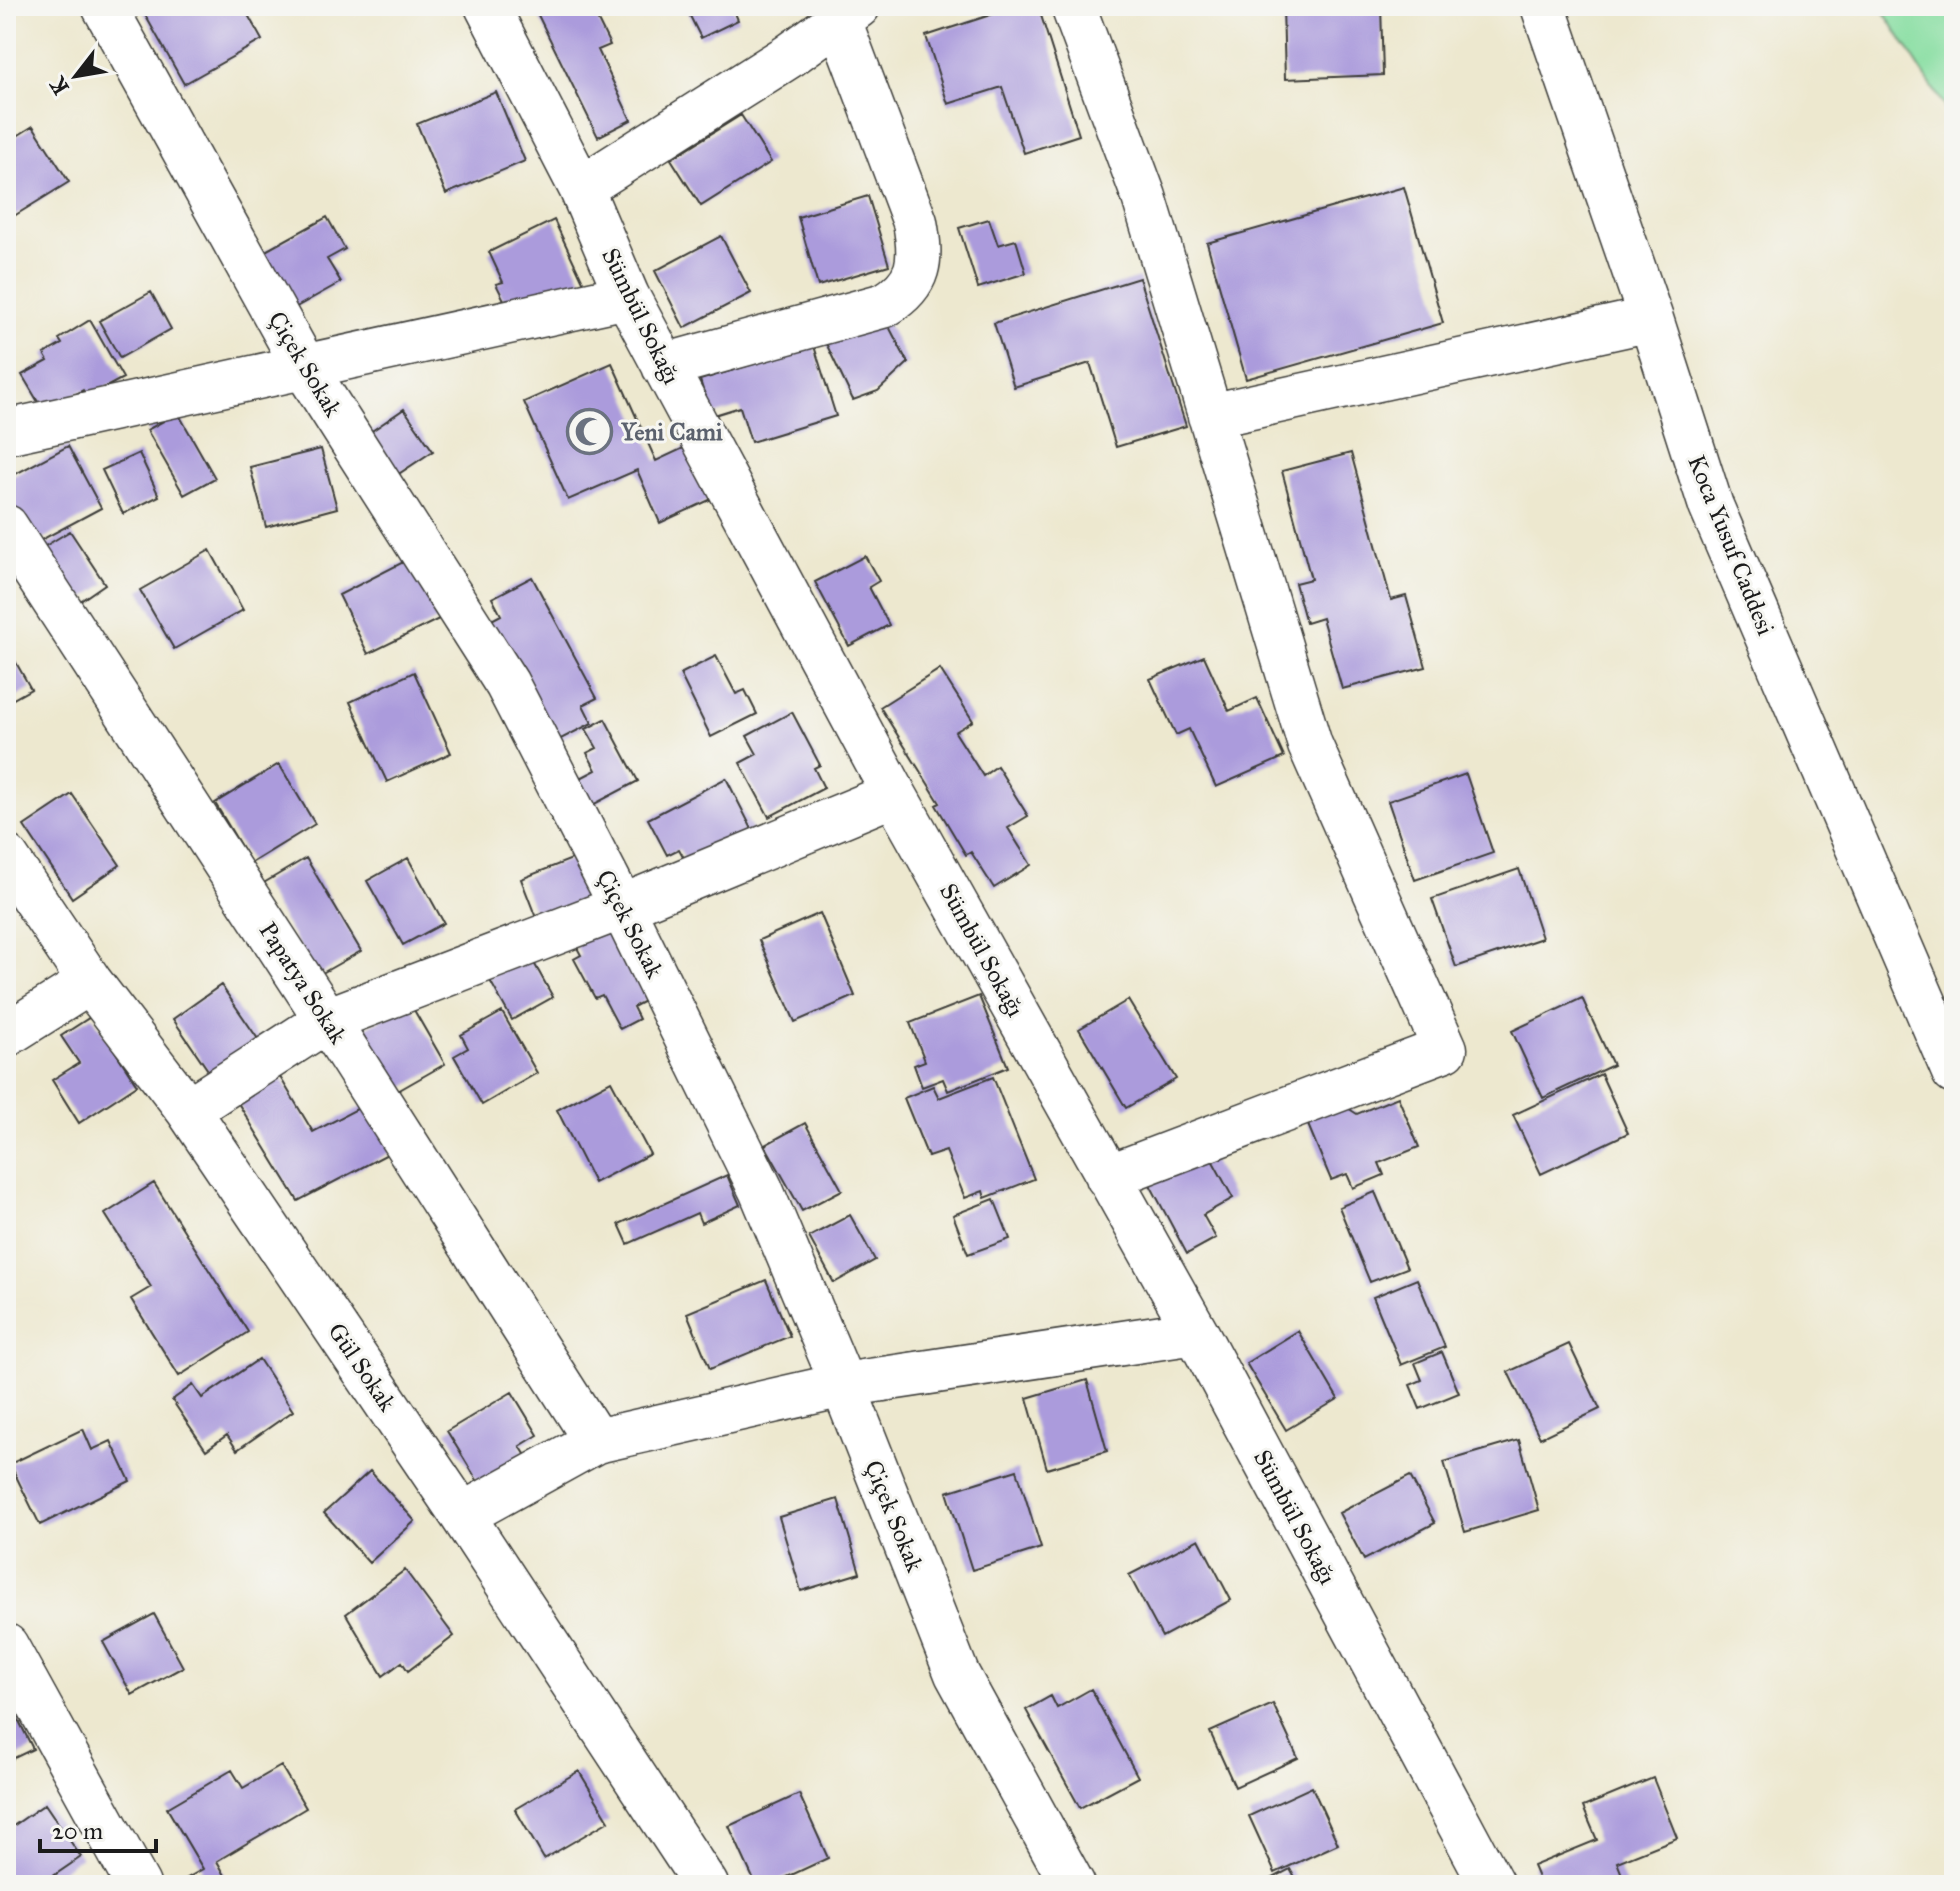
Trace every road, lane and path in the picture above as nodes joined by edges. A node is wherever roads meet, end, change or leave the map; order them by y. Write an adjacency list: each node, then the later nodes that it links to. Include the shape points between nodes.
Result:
1 (104, 6): 10 (street, Çiçek Sokak)
2 (487, 6): 6 (street, Sümbül Sokağı)
3 (1073, 6): 11 (street, via 1144,197)
4 (1543, 6): 8 (street, Koca Yusuf Caddesi)
5 (848, 13): 6 (street); 9 (street, via 915,222 915,274 907,289 885,305)
6 (581, 188): 7 (street, Sümbül Sokağı)
7 (627, 296): 9 (street, Sümbül Sokağı); 10 (street)
8 (1651, 319): 11 (street); 20 (street, Koca Yusuf Caddesi, via 1711,506)
9 (664, 366): 14 (street, Sümbül Sokağı)
10 (305, 368): 12 (street); 16 (street, Çiçek Sokak, via 507,684)
11 (1210, 416): 22 (street, via 1310,745 1445,1049)
12 (6, 432)
13 (6, 527): 18 (street, Papatya Sokak)
14 (894, 794): 16 (street); 22 (street, Sümbül Sokağı)
15 (6, 857): 17 (street, Gül Sokak)
16 (622, 907): 18 (street); 24 (street, Çiçek Sokak, via 761,1190)
17 (90, 982): 19 (street); 21 (street, Gül Sokak)
18 (327, 1020): 21 (street); 25 (street, Papatya Sokak)
19 (6, 1035)
20 (1954, 1072)
21 (188, 1110): 26 (street, Gül Sokak)
22 (1108, 1177): 23 (street, Sümbül Sokağı)
23 (1196, 1332): 24 (street); 31 (street, Sümbül Sokağı)
24 (843, 1385): 25 (street); 30 (street, Çiçek Sokak, via 957,1674)
25 (596, 1441): 26 (street)
26 (462, 1515): 29 (street, Gül Sokak)
27 (6, 1646): 28 (street)
28 (138, 1885)
29 (706, 1885)
30 (1073, 1885)
31 (1492, 1885)

